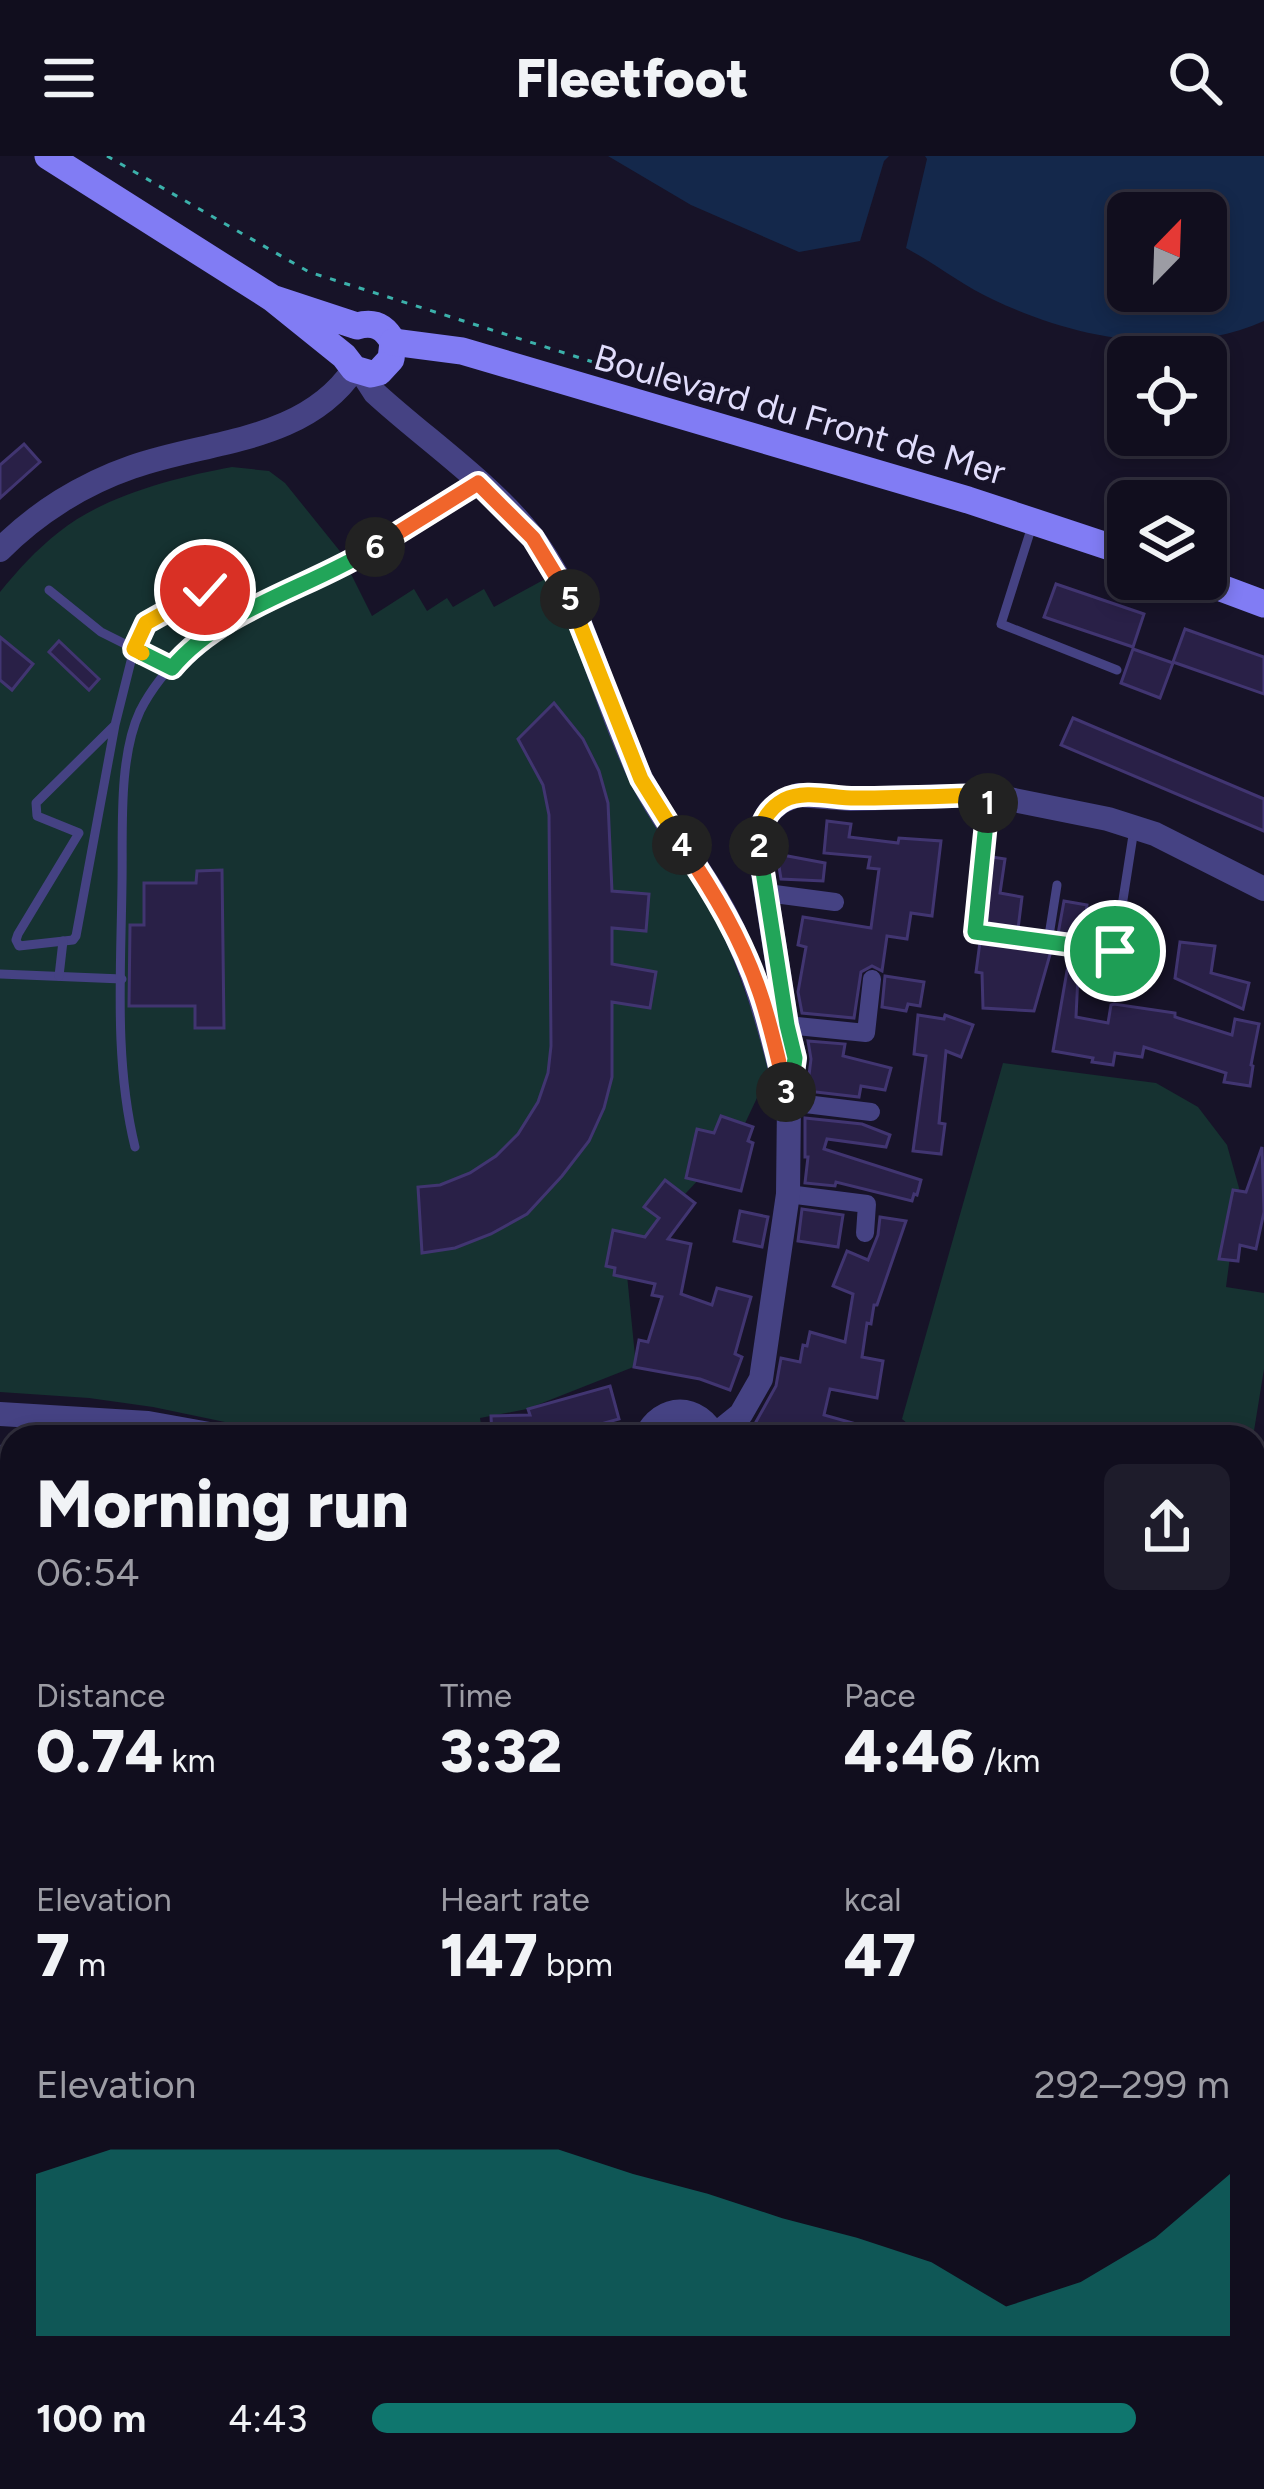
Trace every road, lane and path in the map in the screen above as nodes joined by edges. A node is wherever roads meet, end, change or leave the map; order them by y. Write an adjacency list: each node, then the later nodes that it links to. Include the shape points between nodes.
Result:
1 (48, 156): 3 (main road)
2 (107, 156): 6 (path, via 308,272)
3 (272, 298): 4 (main road); 5 (main road)
4 (357, 326): 5 (main road, via 345,338); 5 (main road, via 375,324 389,334)
5 (368, 361): 7 (street, via 410,424); 8 (main road, Boulevard du Front de Mer, via 450,349); 10 (street, via 302,418 134,466 31,521)
6 (688, 393)
7 (478, 483): 16 (lane, via 352,562 220,628); 36 (street, via 533,538 578,614 641,779 734,929)
8 (1034, 521): 9 (main road, Boulevard du Front de Mer); 17 (lane, via 1001,624)
9 (1107, 546)
10 (0, 550)
11 (50, 590): 15 (lane)
12 (205, 590): 15 (lane, via 146,623)
13 (1227, 590): 14 (main road)
14 (1264, 604)
15 (134, 649): 16 (lane); 18 (lane)
16 (172, 668): 32 (lane, via 140,711 130,747)
17 (1117, 670)
18 (115, 725): 21 (lane, via 36,803 38,816); 22 (lane)
19 (989, 795): 20 (street); 25 (street, via 798,795 781,802 758,842); 28 (lane, via 975,932)
20 (1134, 827): 24 (street); 29 (lane)
21 (79, 833): 22 (lane); 27 (lane, via 16,940)
22 (93, 839): 27 (lane, via 79,931)
23 (1058, 885): 28 (lane)
24 (1264, 889)
25 (767, 893): 26 (street); 35 (street)
26 (836, 902)
27 (63, 941): 31 (lane)
28 (1048, 942): 29 (lane)
29 (1115, 951): 34 (lane)
30 (0, 974): 31 (lane)
31 (59, 976): 32 (lane)
32 (122, 979): 38 (lane, via 125,1108)
33 (872, 979): 35 (street, via 866,1033)
34 (1110, 996)
35 (787, 1025): 36 (street, via 795,1058)
36 (789, 1102): 37 (street); 39 (street)
37 (871, 1112)
38 (135, 1147)
39 (788, 1194): 40 (street, via 867,1204); 47 (street, via 761,1379)
40 (865, 1233)
41 (0, 1414): 42 (street)
42 (29, 1425)
43 (90, 1425): 44 (street)
44 (154, 1425)
45 (652, 1425): 46 (street, via 685,1412)
46 (706, 1425)
47 (728, 1425)

